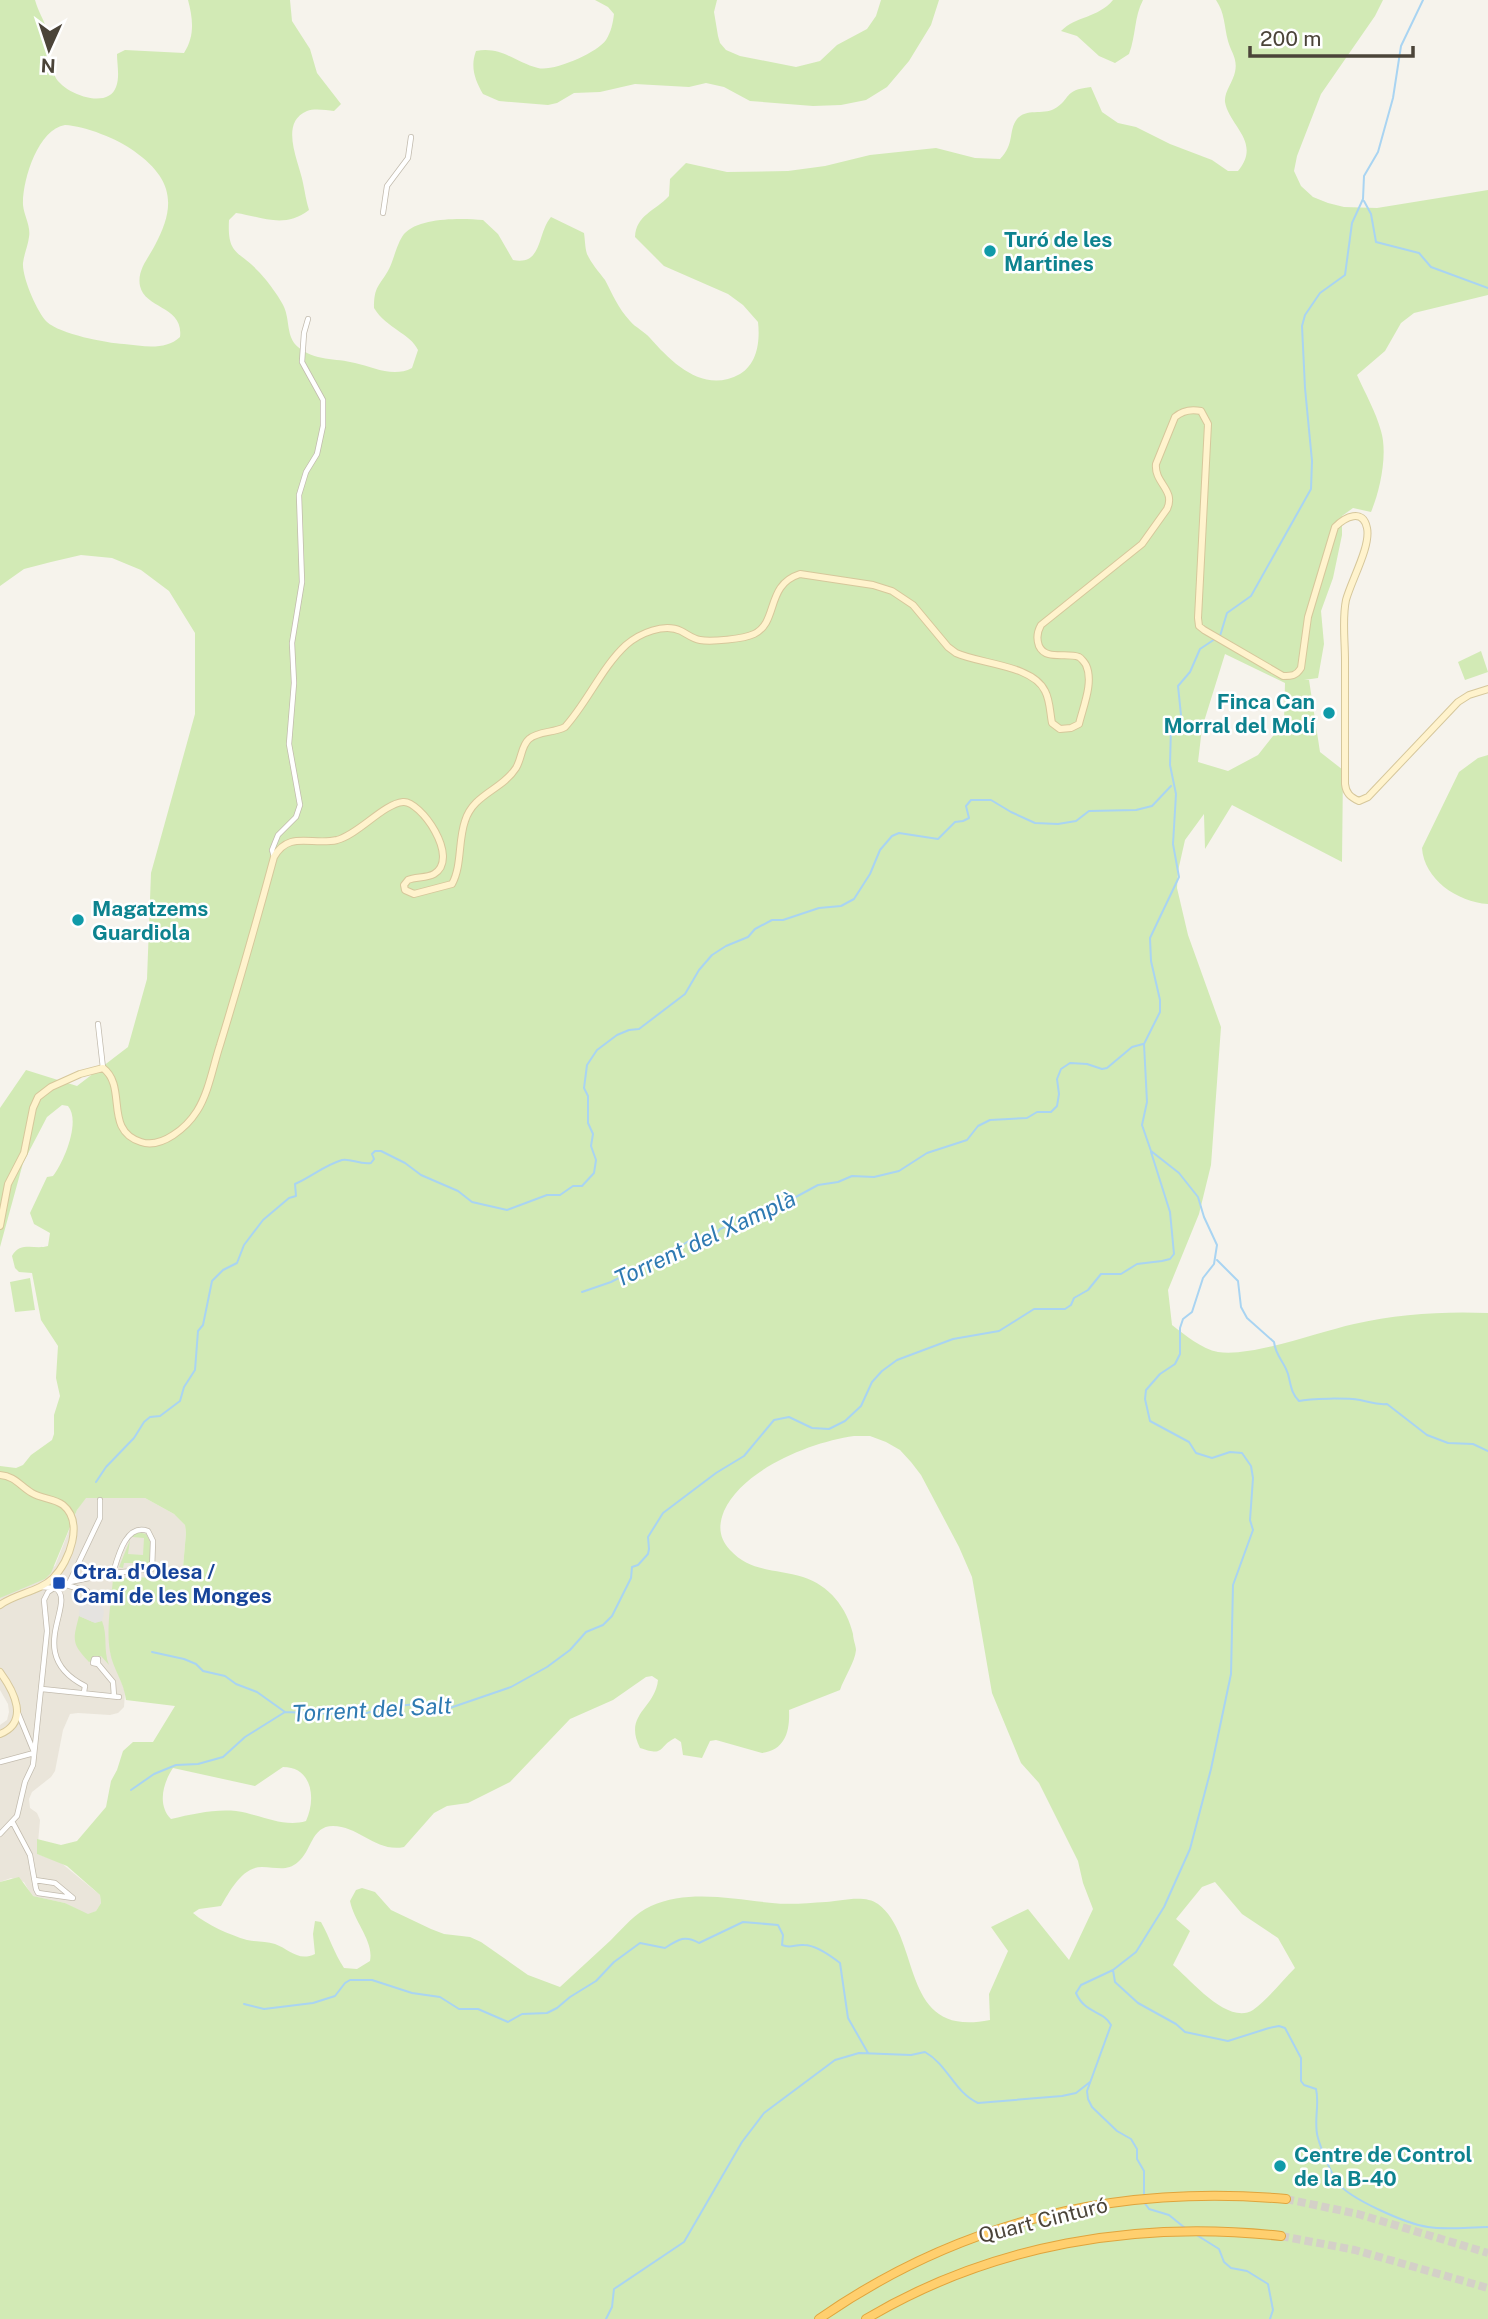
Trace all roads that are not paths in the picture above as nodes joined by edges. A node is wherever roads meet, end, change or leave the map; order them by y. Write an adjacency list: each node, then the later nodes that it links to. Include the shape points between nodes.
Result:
1 (411, 137): 2 (street, via 408,158 387,186)
2 (383, 213)
3 (308, 319): 5 (street, via 302,362 323,400 323,426 317,454 299,495 302,582 292,643 289,744 300,805 296,817 278,835)
4 (1488, 690): 5 (street, via 1458,702 1368,797 1351,797 1346,792 1345,611 1368,538 1367,526 1352,515 1335,527 1308,617 1297,674 1283,676 1204,630 1198,618 1208,425 1201,411 1191,409 1175,417 1156,464 1170,503 1149,537 1037,632 1037,642 1047,654 1079,657 1085,663 1089,682 1079,724 1060,729 1052,723 1041,684 1026,674 956,653 904,597 873,585 800,574 780,586 764,626 750,636 701,640 662,628 627,645 565,727 531,737 516,767 470,808 452,884 414,894 405,890 408,880 433,875 443,858 441,841 410,803 394,806 338,840 290,841 280,846)
5 (274, 857): 7 (street, via 247,960 198,1110 169,1138 143,1143 125,1133 118,1122 114,1080)
6 (98, 1024): 7 (street)
7 (103, 1068): 8 (street, via 80,1074 38,1097 24,1153 8,1184)
8 (0, 1226)
9 (0, 1475): 13 (street, via 60,1502 73,1519 73,1537 62,1564)
10 (100, 1500): 12 (street, via 100,1518)
11 (113, 1573): 11 (street, via 130,1533 148,1531 153,1541 152,1569); 12 (street)
12 (68, 1583): 14 (street); 15 (street)
13 (38, 1587): 14 (street); 16 (street)
14 (54, 1588): 19 (street, via 44,1600 47,1631); 20 (street, via 62,1597 54,1653 67,1676 85,1686)
15 (88, 1591)
16 (0, 1605)
17 (98, 1664): 20 (street, via 113,1682 117,1696)
18 (0, 1672): 21 (street)
19 (42, 1689): 20 (street); 23 (street)
20 (84, 1692)
21 (18, 1713): 22 (street, via 14,1724); 23 (street)
22 (0, 1734)
23 (34, 1753): 24 (street); 25 (street)
24 (0, 1762)
25 (13, 1823): 26 (street); 27 (street, via 30,1856)
26 (0, 1834)
27 (35, 1880): 27 (street, via 38,1893 73,1898 55,1883)
28 (1286, 2199): 30 (highway, Quart Cinturó, via 1193,2195 1097,2204 1019,2222 947,2247 878,2281)
29 (1281, 2236): 31 (highway, Quart Cinturó, via 1185,2230 1112,2235 1049,2246 982,2265)
30 (819, 2319)
31 (866, 2319)

